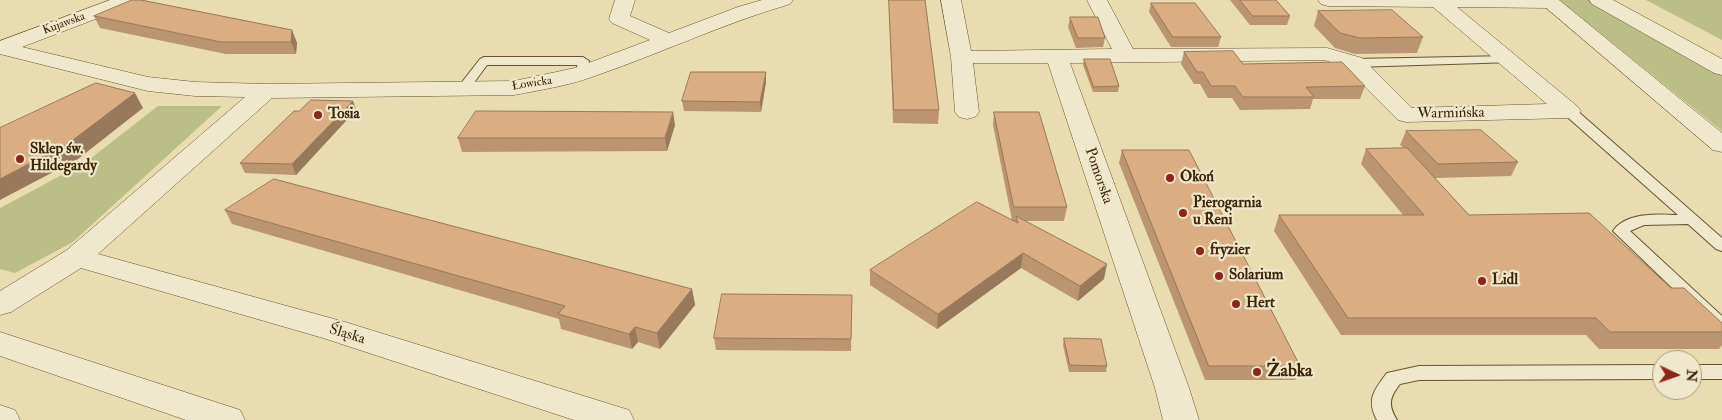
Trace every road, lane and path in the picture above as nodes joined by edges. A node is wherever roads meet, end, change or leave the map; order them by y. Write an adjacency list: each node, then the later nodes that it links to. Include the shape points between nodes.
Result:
1 (128, 0): 11 (street, Kujawska)
2 (625, 0): 10 (street, via 619,19)
3 (783, 0): 10 (street, Łowicka)
4 (950, 0): 13 (street)
5 (1097, 0): 12 (street)
6 (1599, 0): 17 (street)
7 (1328, 1): 9 (street)
8 (1549, 1): 9 (street); 21 (street)
9 (1439, 2): 15 (street)
10 (667, 40): 18 (street, Łowicka, via 583,73 514,88)
11 (0, 48): 18 (street, Łowicka, via 148,84)
12 (1126, 55): 14 (street); 16 (street, Warmińska, via 1327,54)
13 (962, 57): 14 (street); 20 (street)
14 (1057, 57): 33 (street, Pomorska)
15 (1510, 60): 16 (lane); 19 (street)
16 (1354, 62): 19 (street, Warmińska, via 1406,115)
17 (1722, 68)
18 (266, 91): 24 (street)
19 (1570, 111): 22 (lane)
20 (967, 112)
21 (1722, 145)
22 (1692, 220): 23 (lane); 26 (lane, via 1638,221 1626,225 1621,231)
23 (1722, 246)
24 (77, 257): 25 (street); 32 (street, Śląska, via 334,330)
25 (0, 305)
26 (1722, 326)
27 (0, 344): 31 (street)
28 (1652, 372): 34 (lane, via 1419,373 1394,378 1382,392 1381,409)
29 (1702, 372): 30 (lane)
30 (1722, 372)
31 (228, 420)
32 (616, 420)
33 (1181, 420)
34 (1387, 420)

